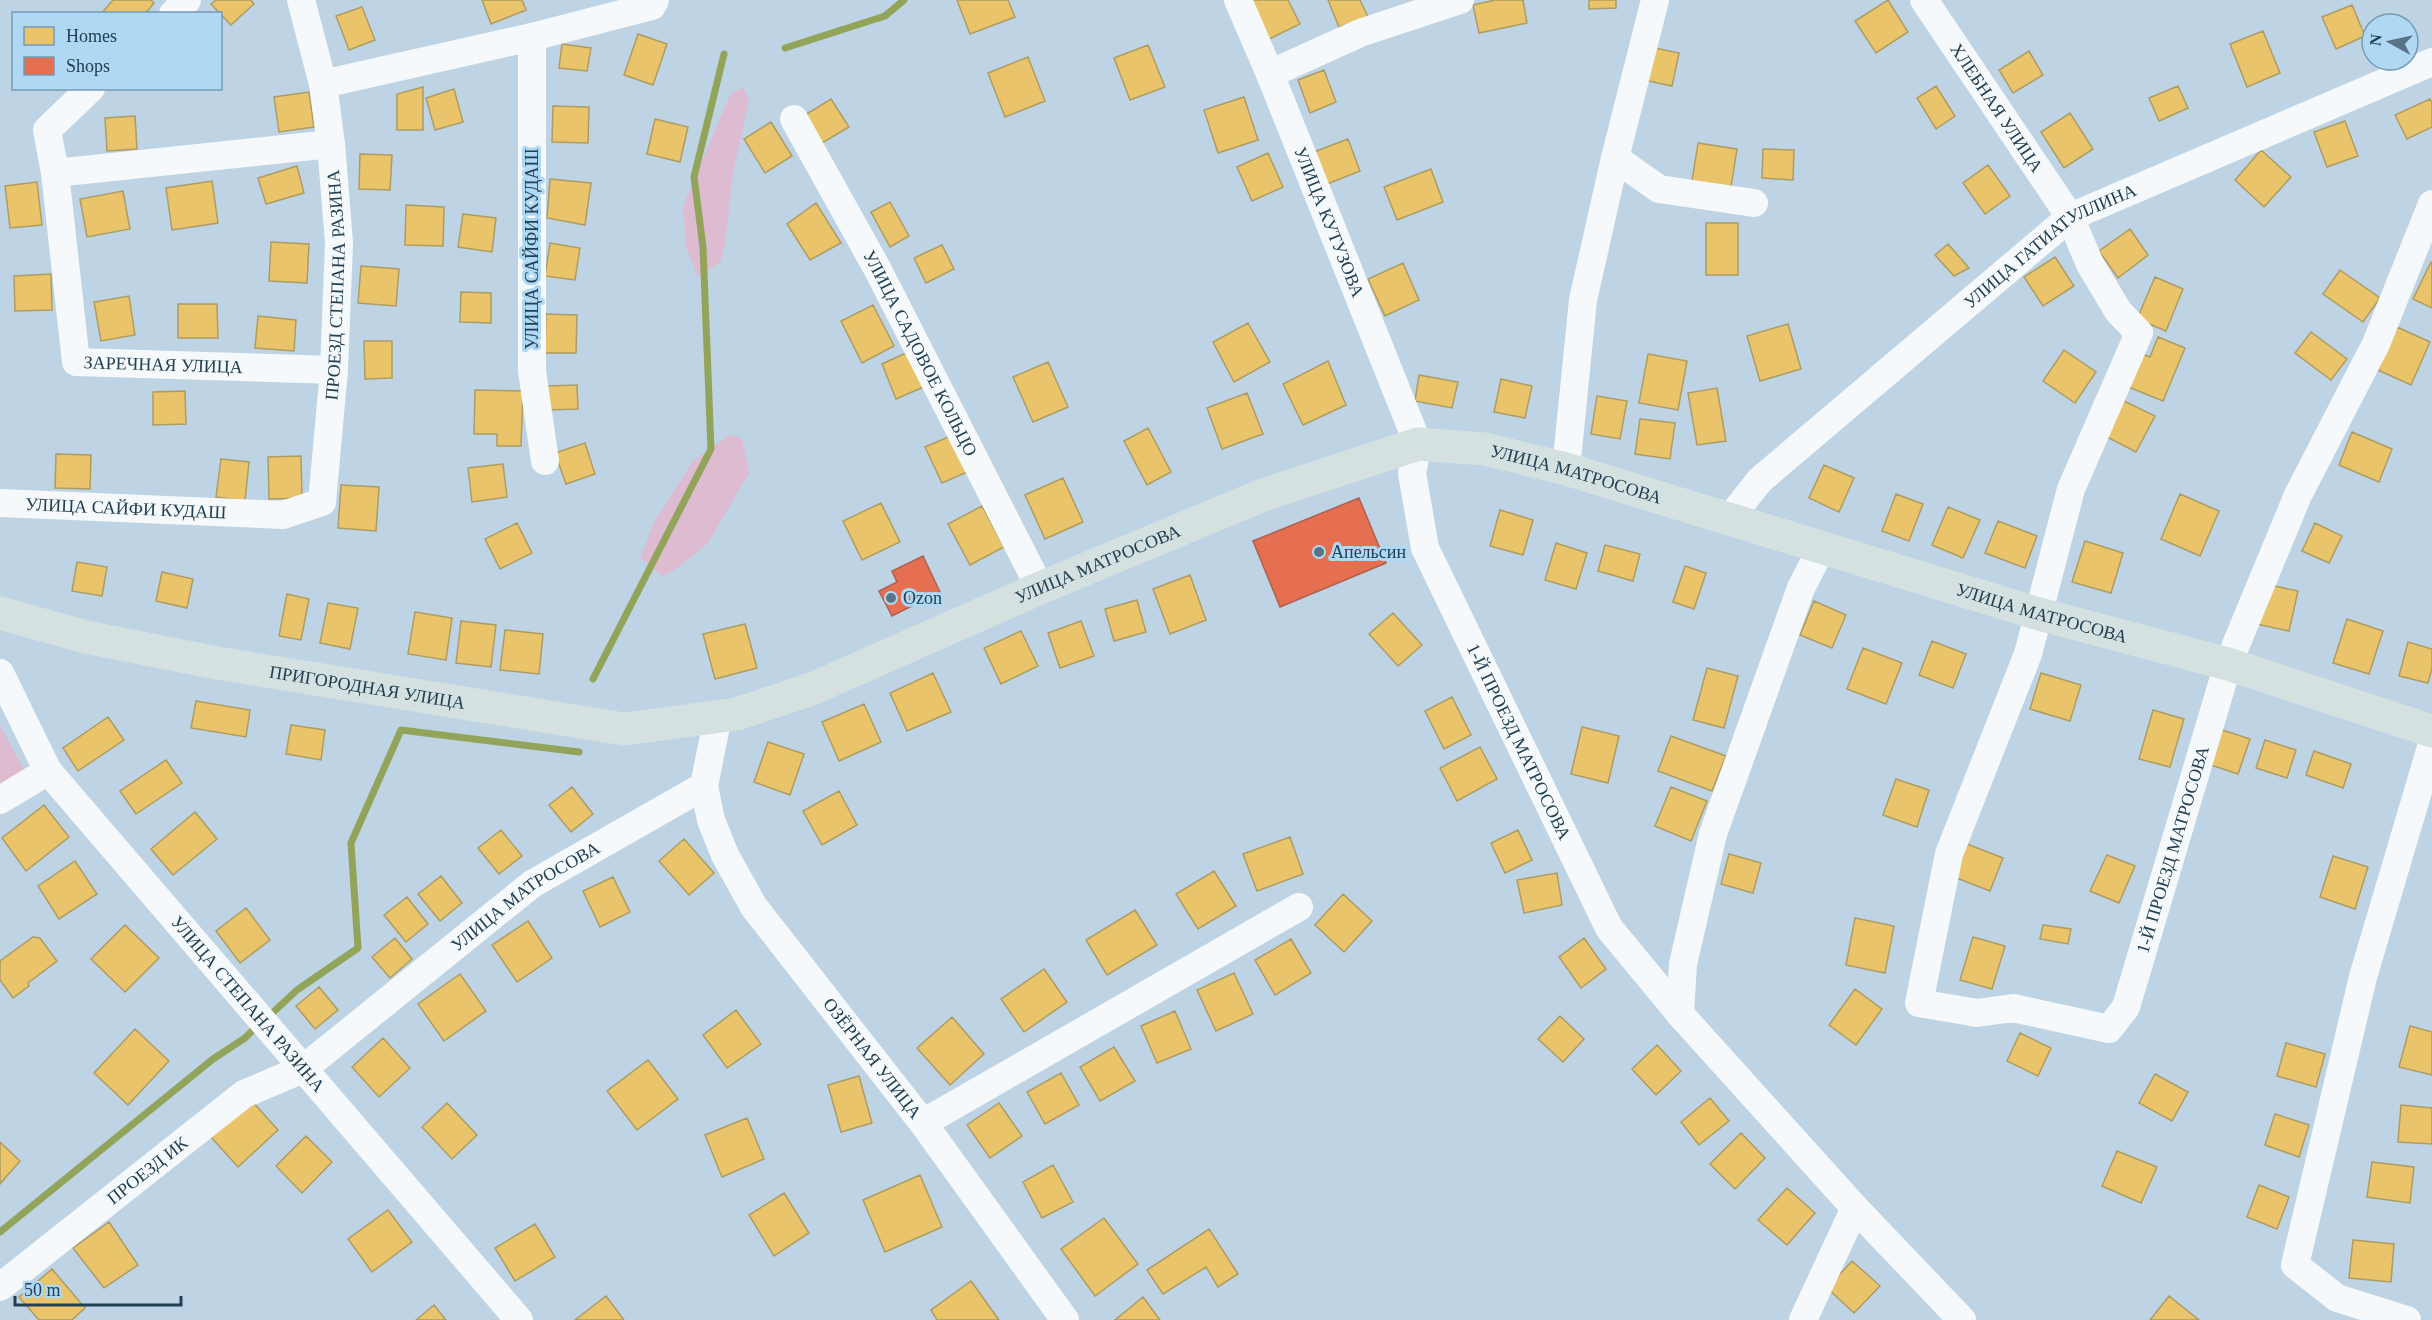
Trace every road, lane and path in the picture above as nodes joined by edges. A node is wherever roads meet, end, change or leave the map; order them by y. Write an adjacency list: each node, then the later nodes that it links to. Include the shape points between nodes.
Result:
1 (188, 0): 8 (street)
2 (301, 0): 12 (street, ПРОЕЗД СТЕПАНА РАЗИНА)
3 (655, 0): 9 (street, via 652,6)
4 (1238, 0): 11 (street, УЛИЦА КУТУЗОВА)
5 (1460, 0): 11 (street, via 1360,33)
6 (1655, 0): 16 (street)
7 (1924, 0): 20 (street, ХЛЕБНАЯ УЛИЦА)
8 (175, 12)
9 (532, 37): 12 (street); 23 (street, УЛИЦА САЙФИ КУДАШ, via 532,371)
10 (2432, 62): 20 (street, УЛИЦА ГАТИАТУЛЛИНА)
11 (1270, 74): 22 (street, УЛИЦА КУТУЗОВА)
12 (323, 84): 15 (street, ПРОЕЗД СТЕПАНА РАЗИНА)
13 (90, 90): 17 (street, ЗАРЕЧНАЯ УЛИЦА, via 47,130)
14 (794, 119): 29 (street, УЛИЦА САДОВОЕ КОЛЬЦО, via 878,270)
15 (331, 144): 17 (street); 21 (street, ПРОЕЗД СТЕПАНА РАЗИНА, via 339,243)
16 (1615, 158): 18 (street, via 1659,189); 24 (street, via 1583,300)
17 (55, 173): 21 (street, ЗАРЕЧНАЯ УЛИЦА, via 76,362)
18 (1754, 203)
19 (2432, 204): 32 (street, 1-Й ПРОЕЗД МАТРОСОВА, via 2376,344 2298,495)
20 (2070, 217): 27 (street, УЛИЦА ГАТИАТУЛЛИНА, via 1760,480); 31 (street, ХЛЕБНАЯ УЛИЦА, via 2090,264 2118,311 2139,333 2071,489)
21 (334, 370): 25 (street, ПРОЕЗД СТЕПАНА РАЗИНА)
22 (1418, 444): 24 (main road, УЛИЦА МАТРОСОВА, via 1485,449); 29 (main road, УЛИЦА МАТРОСОВА, via 1263,495); 41 (street, 1-Й ПРОЕЗД МАТРОСОВА, via 1412,473 1425,548 1609,928)
23 (544, 461)
24 (1566, 469): 27 (main road, УЛИЦА МАТРОСОВА)
25 (322, 502): 26 (street, УЛИЦА САЙФИ КУДАШ, via 283,515)
26 (0, 503)
27 (1729, 519): 28 (main road, УЛИЦА МАТРОСОВА)
28 (1822, 547): 31 (main road, УЛИЦА МАТРОСОВА); 41 (street, via 1801,588 1713,834 1683,964)
29 (1040, 588): 34 (main road, УЛИЦА МАТРОСОВА, via 814,688)
30 (0, 613): 34 (main road, ПРИГОРОДНАЯ УЛИЦА, via 86,637 217,663 624,729)
31 (2039, 614): 32 (main road, УЛИЦА МАТРОСОВА); 32 (street, 1-Й ПРОЕЗД МАТРОСОВА, via 2028,654 1949,854 1919,1003 1977,1013 2013,1008 2109,1029 2126,1007)
32 (2228, 664): 35 (main road, УЛИЦА МАТРОСОВА)
33 (0, 673): 37 (street, УЛИЦА СТЕПАНА РАЗИНА)
34 (728, 715): 38 (street)
35 (2432, 731)
36 (2432, 744): 50 (street, via 2363,977 2295,1265 2337,1298)
37 (48, 771): 39 (street); 42 (street, УЛИЦА СТЕПАНА РАЗИНА)
38 (704, 786): 42 (street, УЛИЦА МАТРОСОВА, via 532,884); 43 (street, ОЗЁРНАЯ УЛИЦА, via 711,820 725,855 754,907)
39 (0, 800)
40 (1299, 907): 43 (street)
41 (1680, 1014): 44 (street, 1-Й ПРОЕЗД МАТРОСОВА)
42 (303, 1069): 45 (street, ПРОЕЗД ИК, via 244,1094); 46 (street, УЛИЦА СТЕПАНА РАЗИНА)
43 (923, 1122): 47 (street, ОЗЁРНАЯ УЛИЦА)
44 (1855, 1208): 48 (street); 49 (street, 1-Й ПРОЕЗД МАТРОСОВА)
45 (0, 1287)
46 (519, 1320)
47 (1065, 1320)
48 (1803, 1320)
49 (1962, 1320)
50 (2407, 1320)

